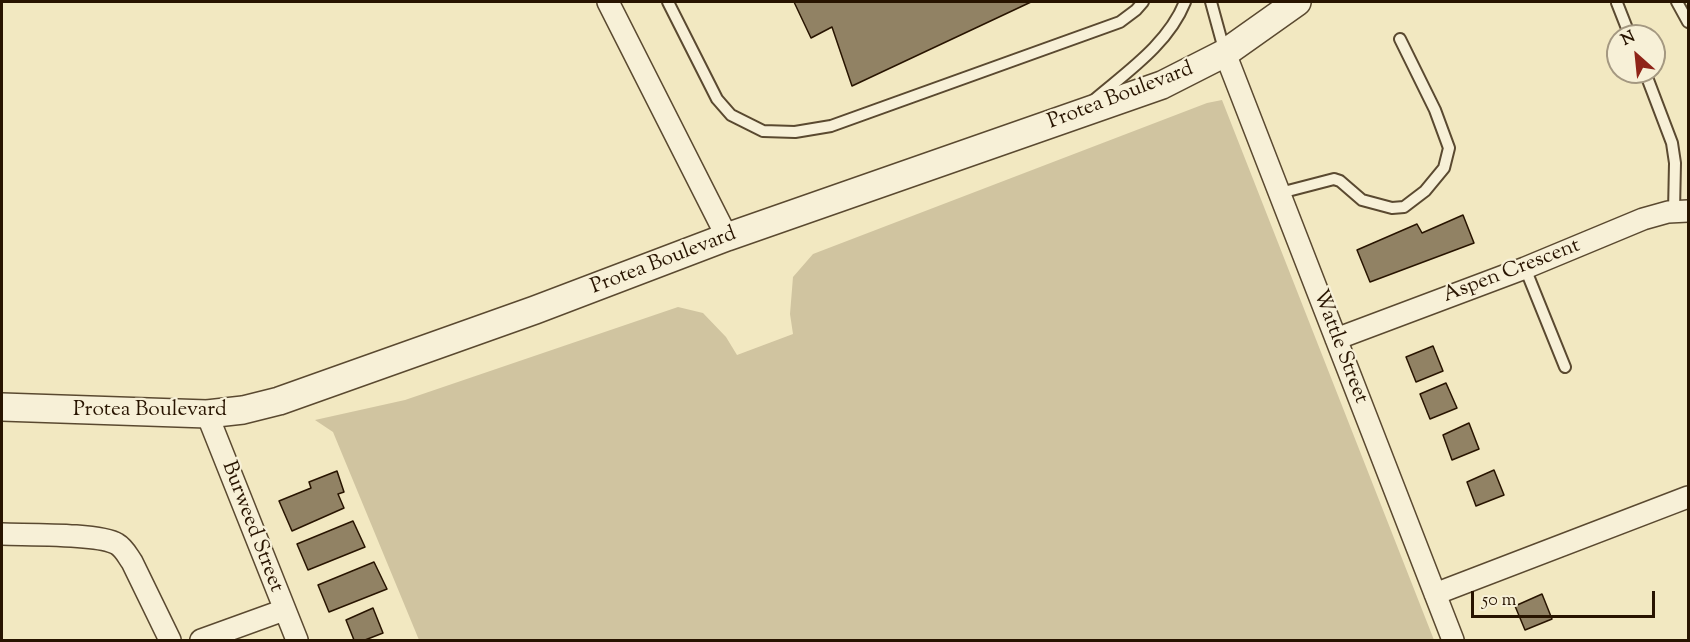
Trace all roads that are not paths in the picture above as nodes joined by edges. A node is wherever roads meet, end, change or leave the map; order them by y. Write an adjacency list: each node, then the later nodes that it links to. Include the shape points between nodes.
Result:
1 (608, 2): 17 (street)
2 (668, 2): 3 (lane, via 717,99 731,115 763,131 795,132 831,126 1078,38 1120,22)
3 (1143, 2)
4 (1185, 2): 14 (lane, via 1168,33 1154,48)
5 (1211, 2): 12 (lane)
6 (1297, 2): 12 (street, Protea Boulevard)
7 (1677, 2): 9 (lane)
8 (1617, 3): 10 (lane)
9 (1689, 22)
10 (1625, 24)
11 (1400, 39): 15 (lane, via 1449,148 1444,168 1420,196 1404,207 1362,200 1334,179)
12 (1225, 53): 14 (street, Protea Boulevard, via 1162,85); 15 (street, Wattle Street)
13 (1650, 84): 16 (lane, via 1672,143)
14 (1074, 117): 17 (street, Protea Boulevard)
15 (1280, 193): 19 (street, Wattle Street)
16 (1681, 211): 18 (street, Aspen Crescent, via 1642,219)
17 (727, 237): 22 (street, Protea Boulevard, via 290,397 243,410)
18 (1525, 268): 19 (street, Aspen Crescent); 20 (lane)
19 (1336, 339): 25 (street, Wattle Street)
20 (1565, 368)
21 (2, 407): 22 (street, Protea Boulevard)
22 (207, 414): 26 (street, Burweed Street)
23 (1689, 497): 25 (street)
24 (2, 534): 27 (street, via 91,537 117,544 132,562)
25 (1435, 594): 30 (street, Wattle Street)
26 (284, 610): 28 (street); 29 (street, Burweed Street)
27 (170, 640)
28 (201, 640)
29 (297, 640)
30 (1453, 640)

